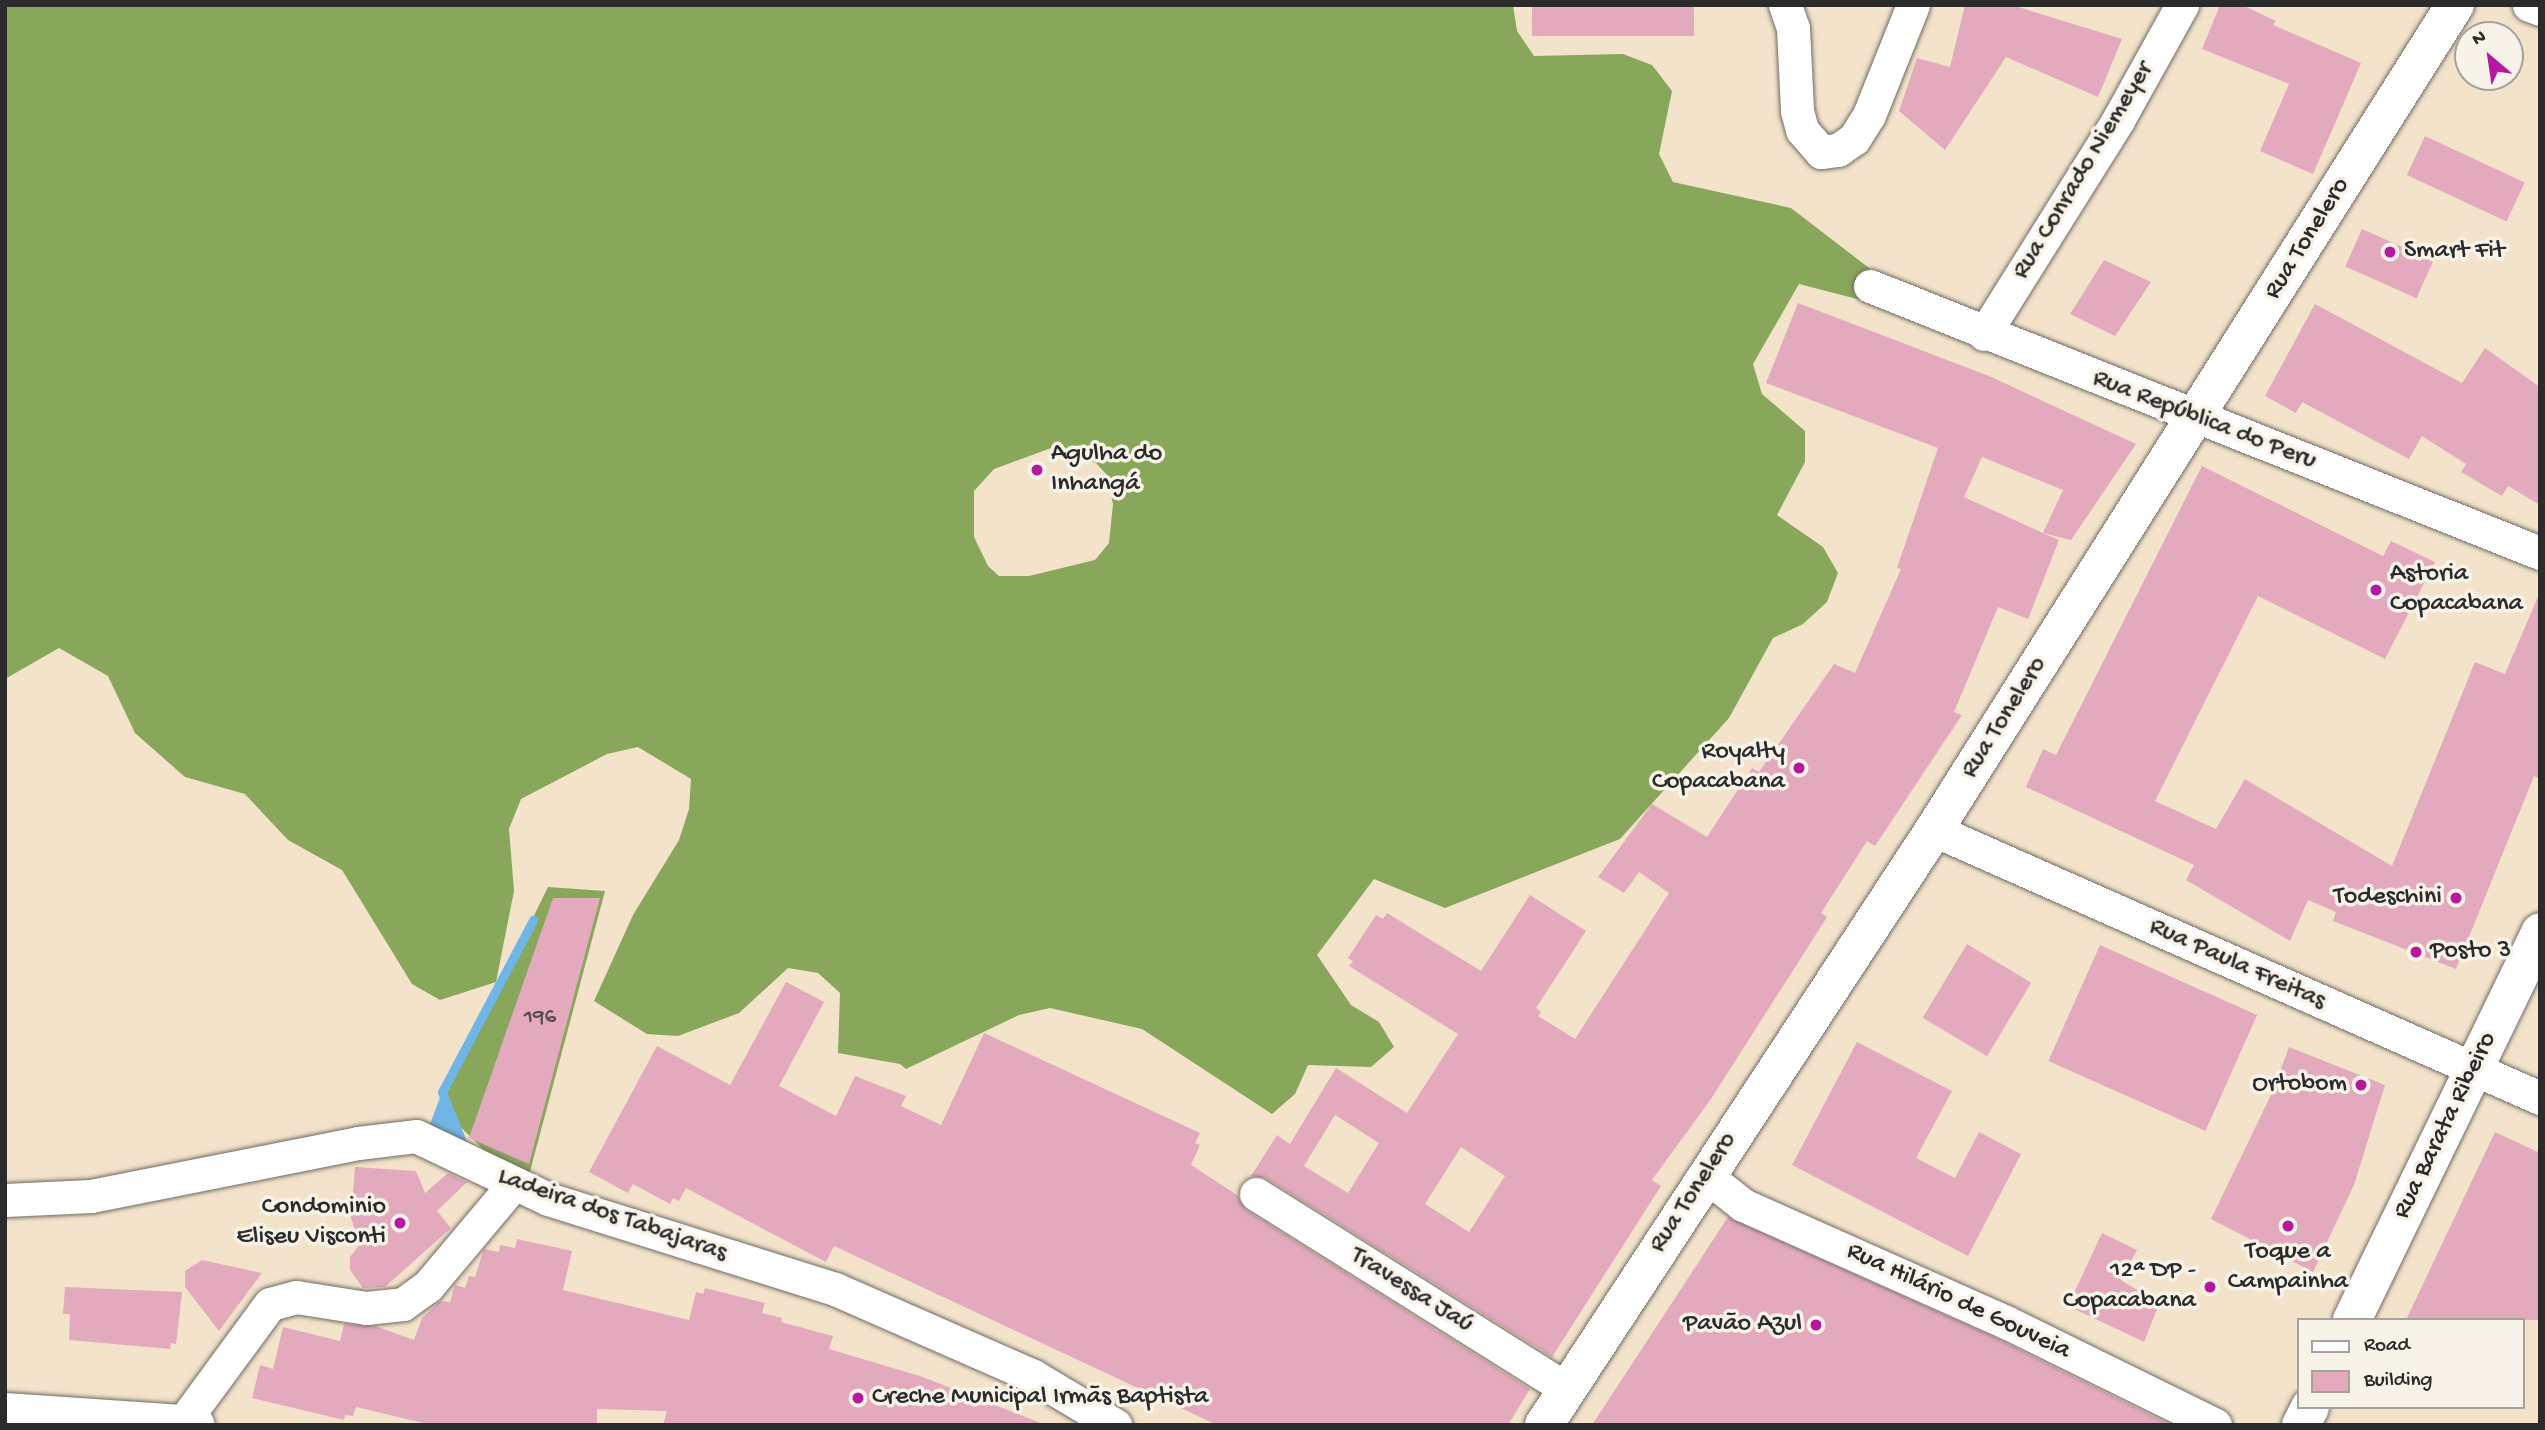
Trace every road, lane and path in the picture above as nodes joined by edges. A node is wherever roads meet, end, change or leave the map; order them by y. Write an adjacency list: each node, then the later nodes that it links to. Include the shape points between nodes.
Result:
1 (1786, 5): 2 (street, via 1793,28 1797,111 1806,136 1821,152 1838,150 1854,139 1869,116)
2 (1913, 5)
3 (2182, 5): 8 (street, Rua Conrado Niemeyer, via 2118,120)
4 (2455, 5): 9 (street, Rua Tonelero)
5 (2529, 5): 6 (street)
6 (2540, 9)
7 (1870, 286): 8 (street, Rua República do Peru)
8 (1984, 334): 9 (street, Rua República do Peru)
9 (2195, 418): 10 (street, Rua República do Peru); 11 (street, Rua Tonelero)
10 (2540, 553)
11 (1934, 830): 13 (street, Rua Paula Freitas); 15 (street, Rua Tonelero)
12 (2540, 932): 13 (street, Rua Barata Ribeiro)
13 (2473, 1070): 14 (street, Rua Paula Freitas); 19 (street, Rua Barata Ribeiro)
14 (2540, 1098)
15 (1705, 1175): 20 (street, Rua Tonelero); 26 (street, Rua Hilário de Gouveia, via 1743,1205 2006,1322)
16 (512, 1186): 18 (street, Ladeira dos Tabajaras, via 454,1151 402,1135 91,1196); 23 (street, via 428,1286 403,1304 366,1308 296,1297 270,1304); 24 (street, Ladeira dos Tabajaras, via 835,1289 1033,1376)
17 (1256, 1194): 20 (street, Travessa Jaú)
18 (5, 1199)
19 (2353, 1318)
20 (1565, 1388): 25 (street, Rua Tonelero)
21 (2309, 1409): 27 (street)
22 (5, 1412): 23 (street)
23 (186, 1424)
24 (1115, 1425)
25 (1544, 1425)
26 (2216, 1425)
27 (2301, 1425)

